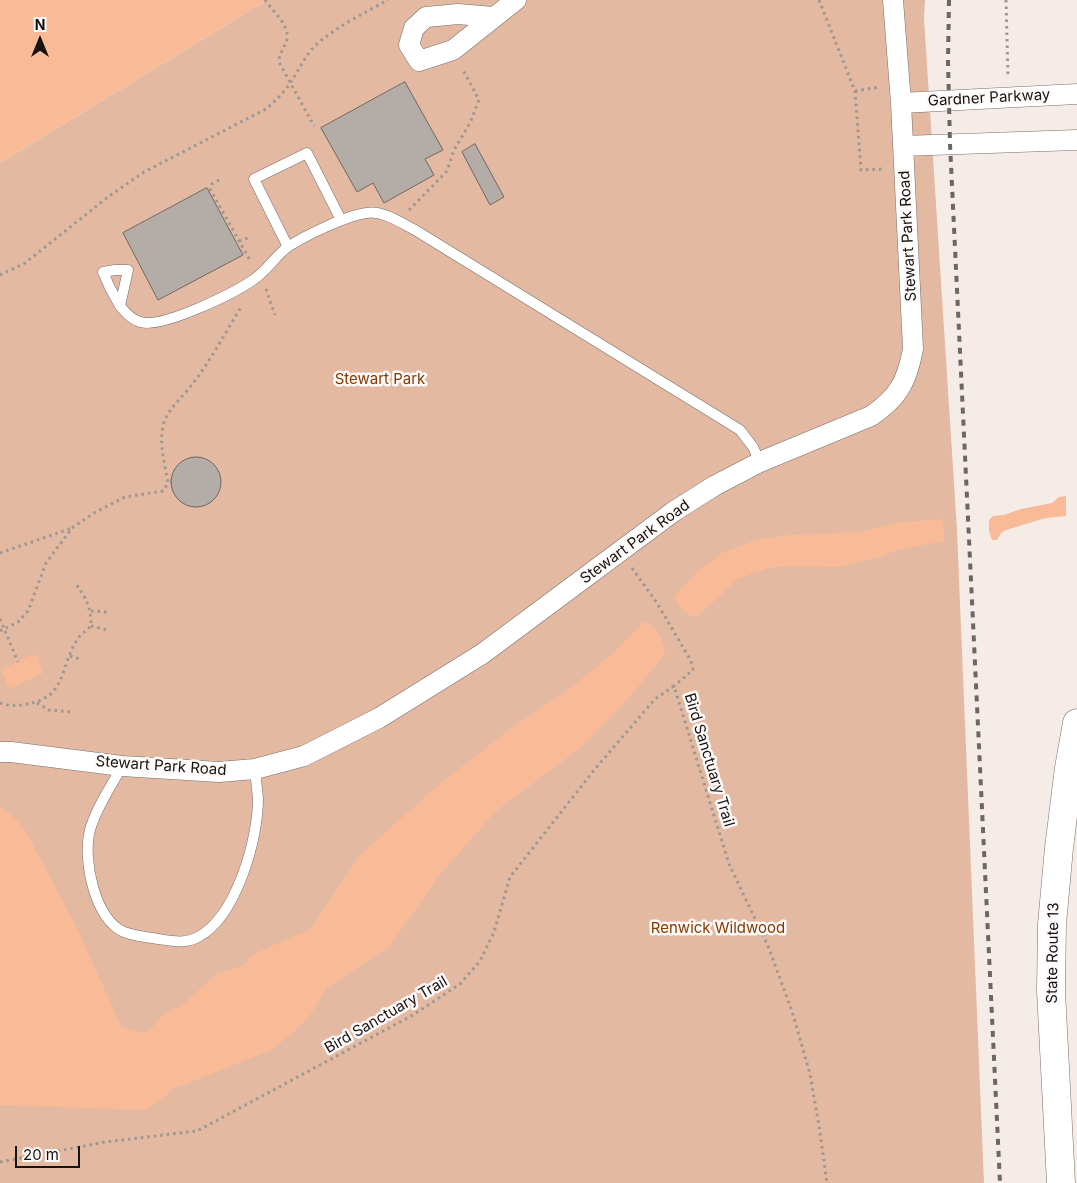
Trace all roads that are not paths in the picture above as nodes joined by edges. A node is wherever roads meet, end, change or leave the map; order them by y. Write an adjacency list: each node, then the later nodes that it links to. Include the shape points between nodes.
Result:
1 (516, 0): 3 (street)
2 (893, 0): 5 (street, Stewart Park Road)
3 (493, 17): 3 (street, via 458,14 426,17 414,28 409,46 419,61 453,50)
4 (1077, 94): 5 (street, Gardner Parkway)
5 (901, 103): 7 (street, Stewart Park Road)
6 (1077, 140): 7 (street)
7 (903, 146): 11 (street, Stewart Park Road, via 913,349 904,383 891,401 871,416)
8 (341, 220): 9 (lane); 9 (lane, via 307,153 254,179); 11 (lane, via 367,212 399,221 740,430)
9 (288, 247): 10 (lane, via 255,280 195,310 156,322 142,322 129,316)
10 (120, 306)
11 (760, 462): 15 (street, Stewart Park Road, via 673,512 482,654 379,718 304,756)
12 (1077, 723): 16 (highway, State Route 13, via 1060,839 1052,924 1051,991)
13 (0, 752): 14 (street, Stewart Park Road)
14 (122, 766): 15 (street, Stewart Park Road, via 219,772); 15 (lane, via 89,831 89,876 96,899 106,917 123,932 179,943 198,938 216,925 243,874 256,819)
15 (256, 769)
16 (1061, 1183)

